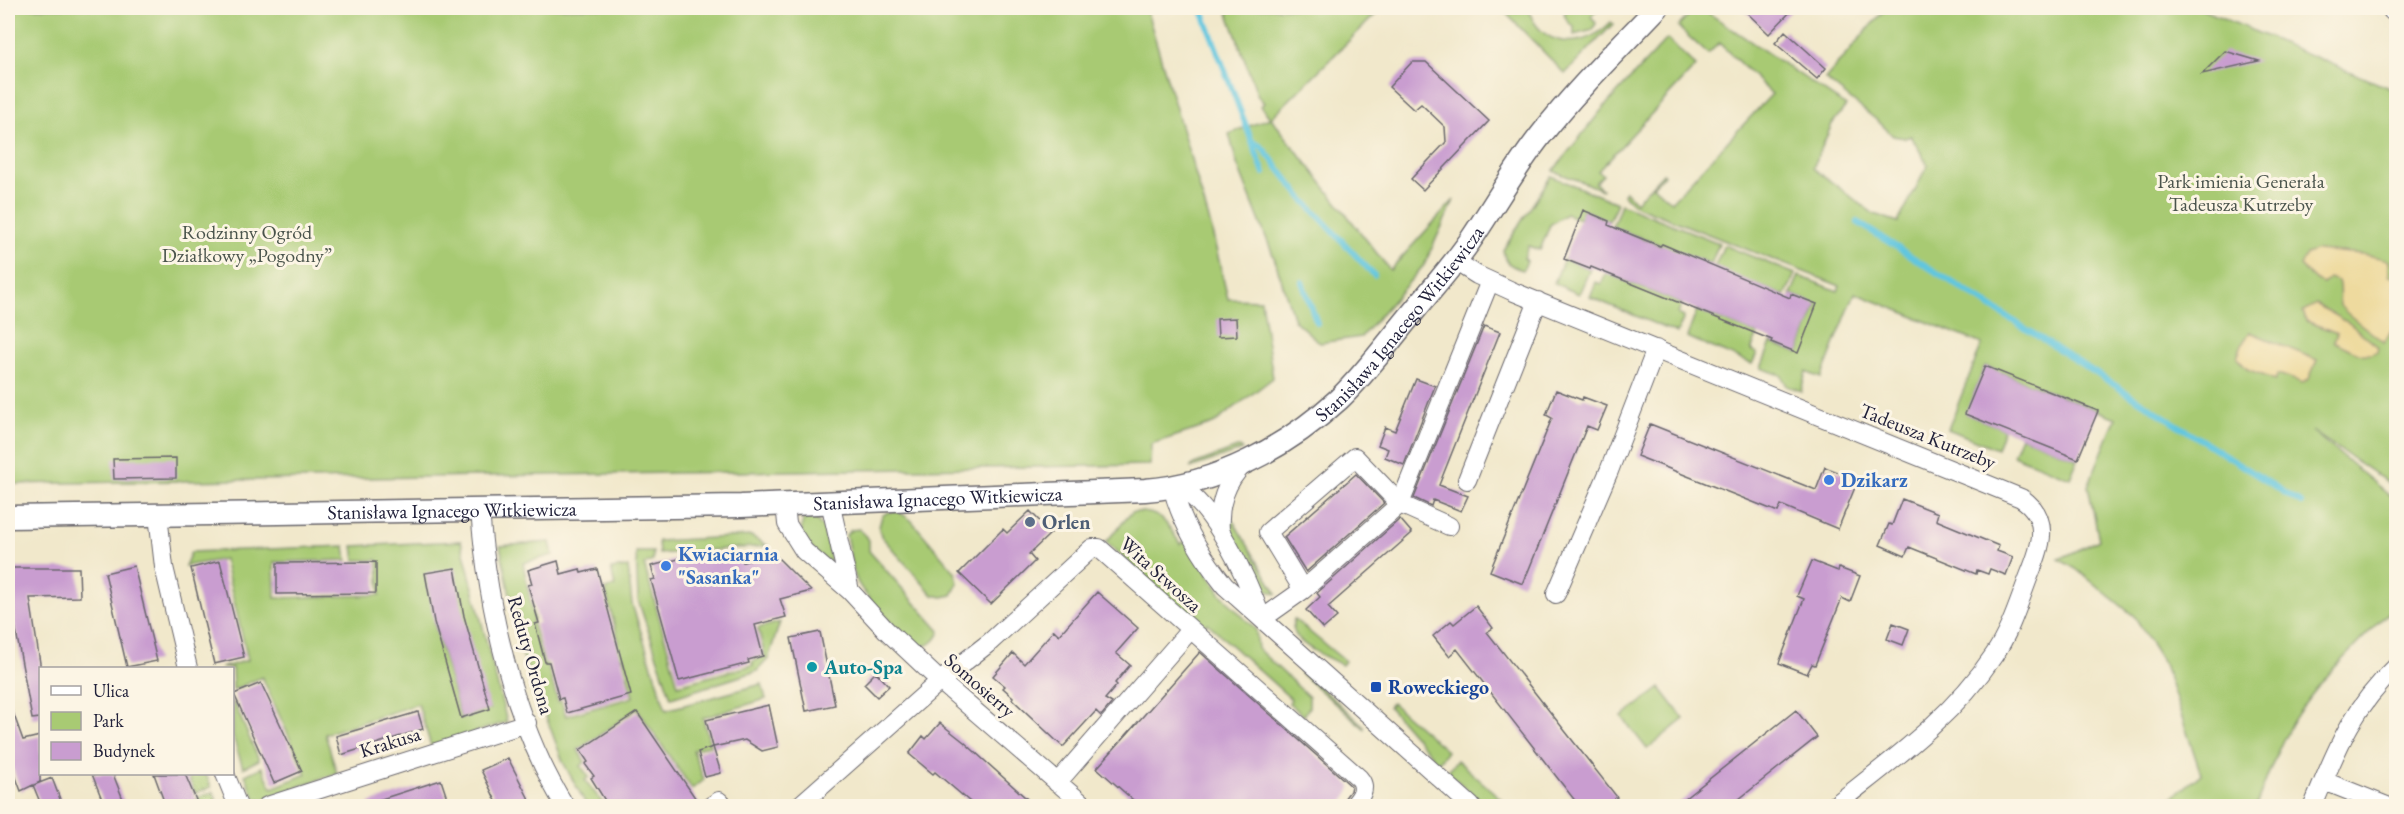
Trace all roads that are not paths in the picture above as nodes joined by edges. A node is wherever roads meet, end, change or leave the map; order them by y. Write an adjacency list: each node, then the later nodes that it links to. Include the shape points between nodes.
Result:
1 (1658, 8): 2 (street, Stanisława Ignacego Witkiewicza, via 1541,134)
2 (1455, 261): 3 (street, Tadeusza Kutrzeby); 6 (street, Stanisława Ignacego Witkiewicza, via 1340,398 1304,427)
3 (1490, 281): 4 (street, Tadeusza Kutrzeby); 11 (street)
4 (1538, 301): 5 (street, Tadeusza Kutrzeby); 7 (street)
5 (1656, 349): 19 (street); 36 (street, Tadeusza Kutrzeby, via 2021,498 2036,511 2040,550 1995,654 1933,727)
6 (1252, 458): 8 (street, Stanisława Ignacego Witkiewicza, via 1213,476); 16 (street, via 1238,470 1224,493)
7 (1467, 480)
8 (1172, 486): 9 (street, Stanisława Ignacego Witkiewicza); 16 (street, via 1193,497); 20 (street, via 1181,515 1214,571 1231,593)
9 (830, 502): 10 (street, Stanisława Ignacego Witkiewicza); 18 (street)
10 (785, 503): 12 (street, Stanisława Ignacego Witkiewicza); 18 (street, Somosierry, via 787,524 798,544)
11 (1400, 504): 15 (street); 17 (street); 17 (street, via 1355,458 1268,532)
12 (480, 508): 13 (street, Stanisława Ignacego Witkiewicza); 25 (street, Reduty Ordona, via 495,620)
13 (158, 515): 14 (street, Stanisława Ignacego Witkiewicza); 22 (street, via 164,567)
14 (8, 517)
15 (1449, 525)
16 (1220, 530): 20 (street)
17 (1304, 590): 20 (street)
18 (850, 591): 24 (street, Somosierry)
19 (1556, 594)
20 (1262, 619): 35 (street)
21 (1190, 630): 24 (street, Wita Stwosza, via 1099,548 1092,548 990,642); 28 (street); 34 (street, Wita Stwosza, via 1359,778 1363,790)
22 (188, 667)
23 (2397, 667): 27 (street, via 2355,715)
24 (940, 681): 28 (street, Somosierry); 32 (street, Wita Stwosza)
25 (527, 723): 30 (street, Krakusa); 31 (street, Reduty Ordona)
26 (225, 775): 29 (street)
27 (2324, 781): 37 (street); 38 (street)
28 (1057, 783): 33 (street, Somosierry)
29 (238, 807)
30 (267, 807)
31 (565, 807)
32 (799, 807)
33 (1085, 807)
34 (1353, 807)
35 (1471, 807)
36 (1834, 807)
37 (2313, 807)
38 (2387, 807)

